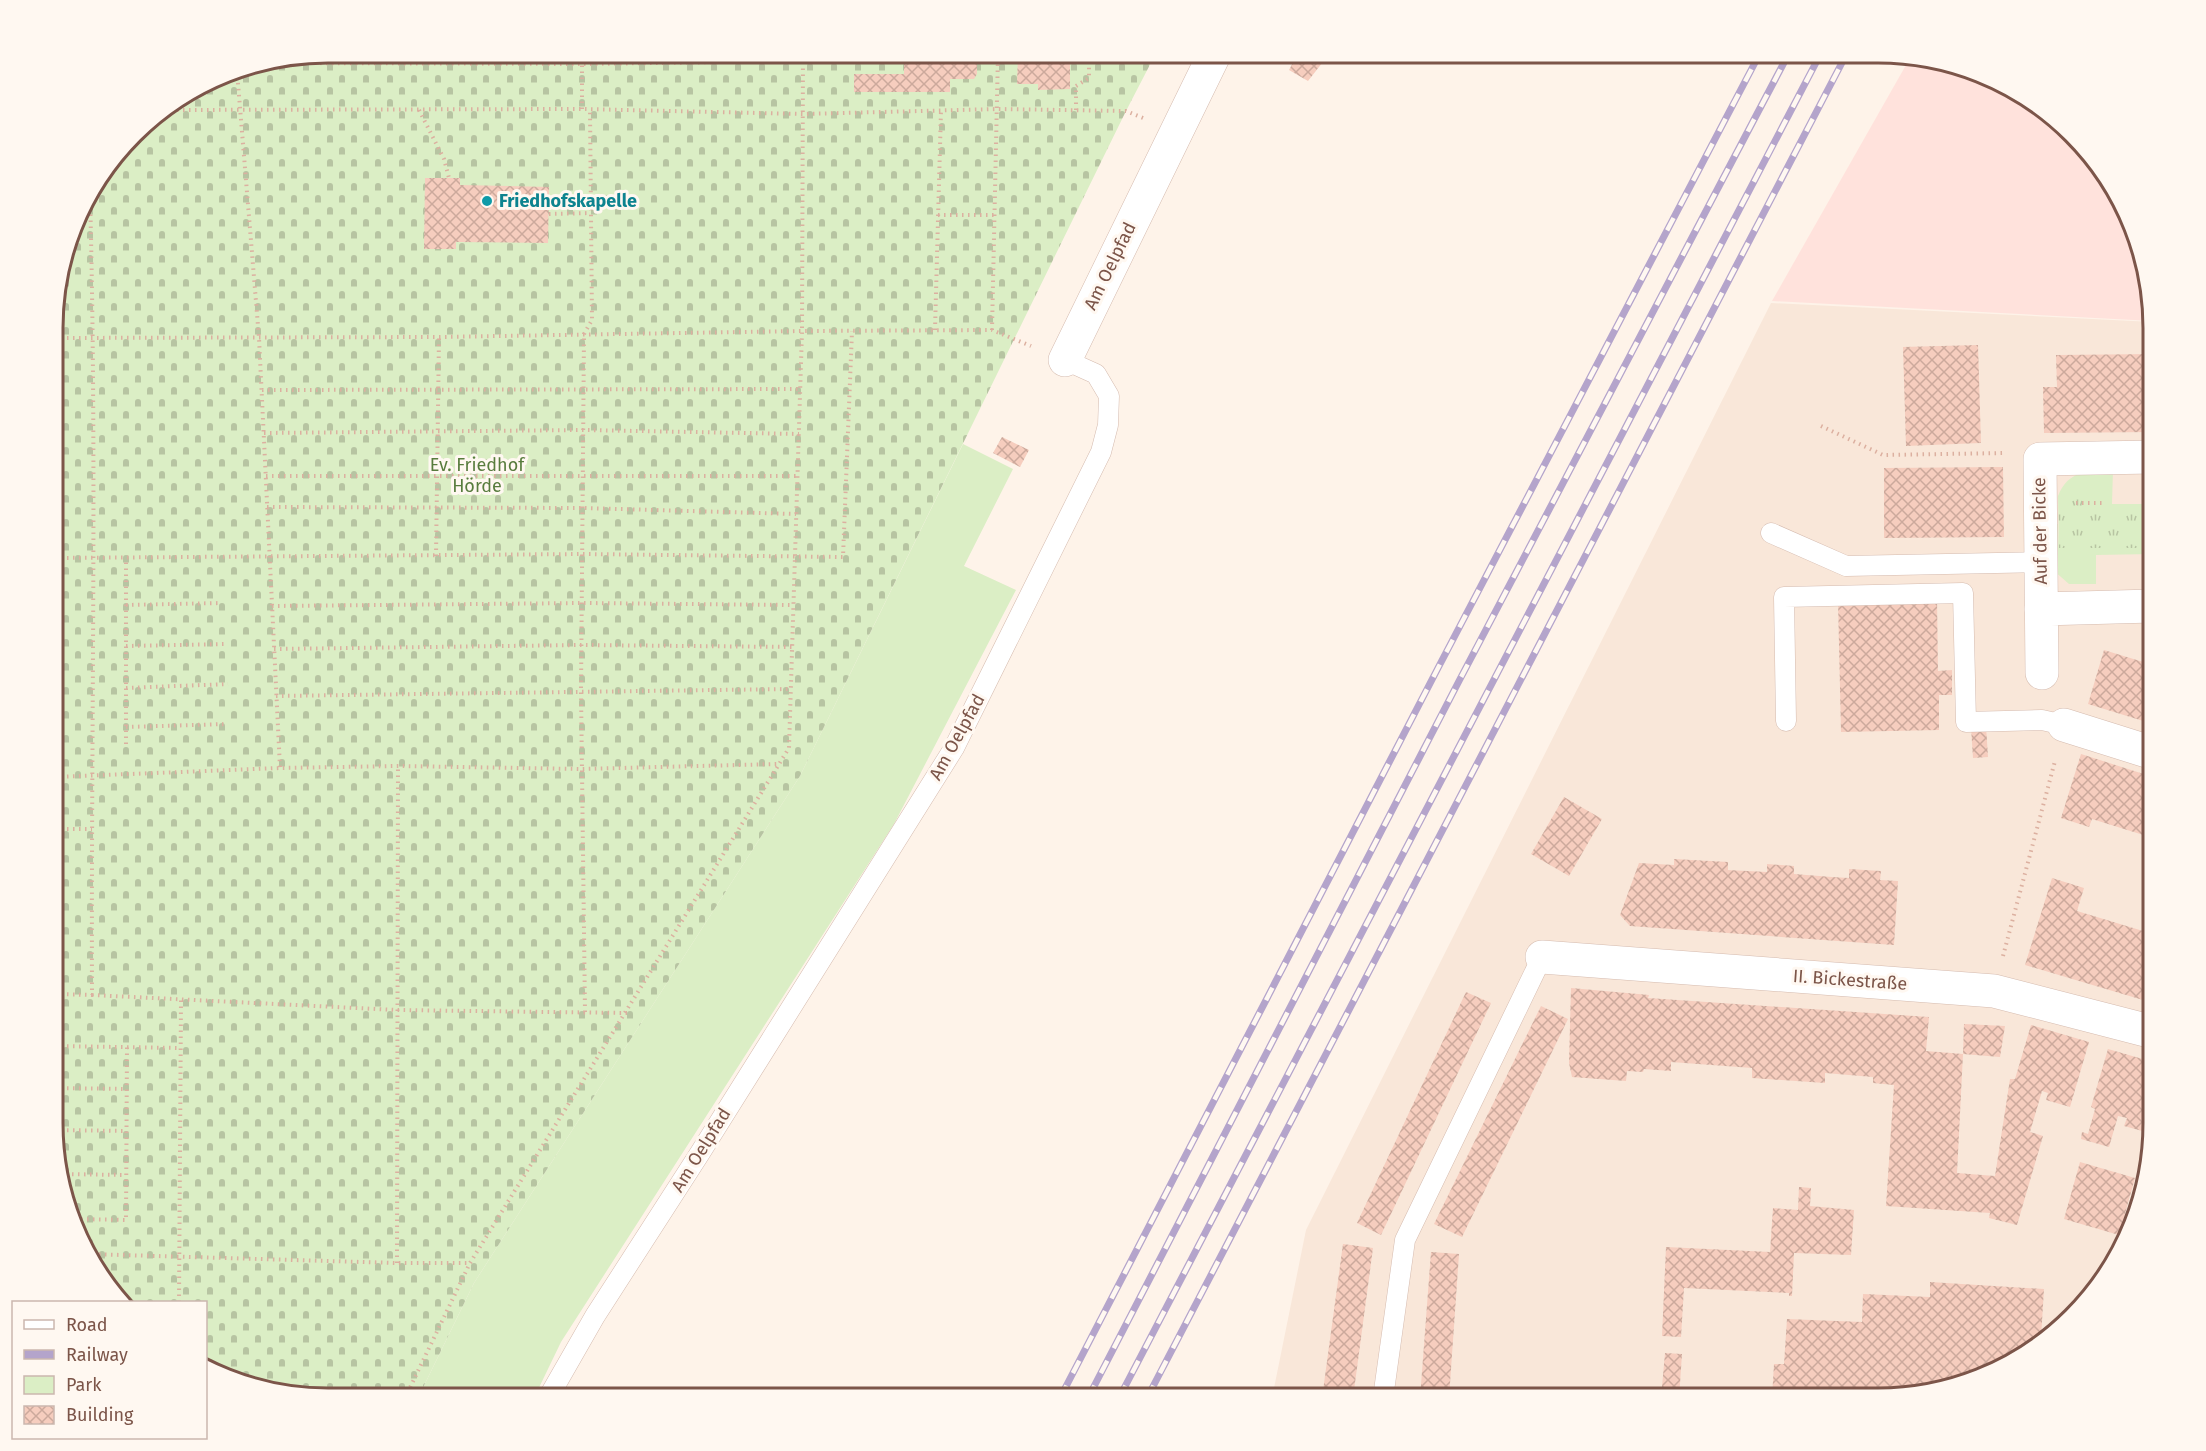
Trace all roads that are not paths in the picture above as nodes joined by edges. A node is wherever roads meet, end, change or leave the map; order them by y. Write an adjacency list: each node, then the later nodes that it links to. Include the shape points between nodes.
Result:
1 (1210, 63): 2 (street, Am Oelpfad)
2 (1065, 360): 14 (lane, Am Oelpfad, via 1096,374 1109,396 1108,425 1101,452 970,716 954,748 595,1316)
3 (2143, 457): 5 (street, Auf der Bicke, via 2040,459)
4 (1771, 533): 5 (lane, via 1846,566)
5 (2041, 562): 7 (street, Auf der Bicke)
6 (2143, 606): 7 (street, Auf der Bicke)
7 (2042, 609): 8 (street, Auf der Bicke)
8 (2042, 673)
9 (1786, 721): 10 (lane, via 1784,597 1963,593 1966,722 2042,720)
10 (2064, 725): 11 (street)
11 (2143, 750)
12 (1542, 957): 13 (street, II. Bickestraße, via 1994,991); 15 (lane, via 1405,1240)
13 (2143, 1029)
14 (554, 1388)
15 (1384, 1388)

